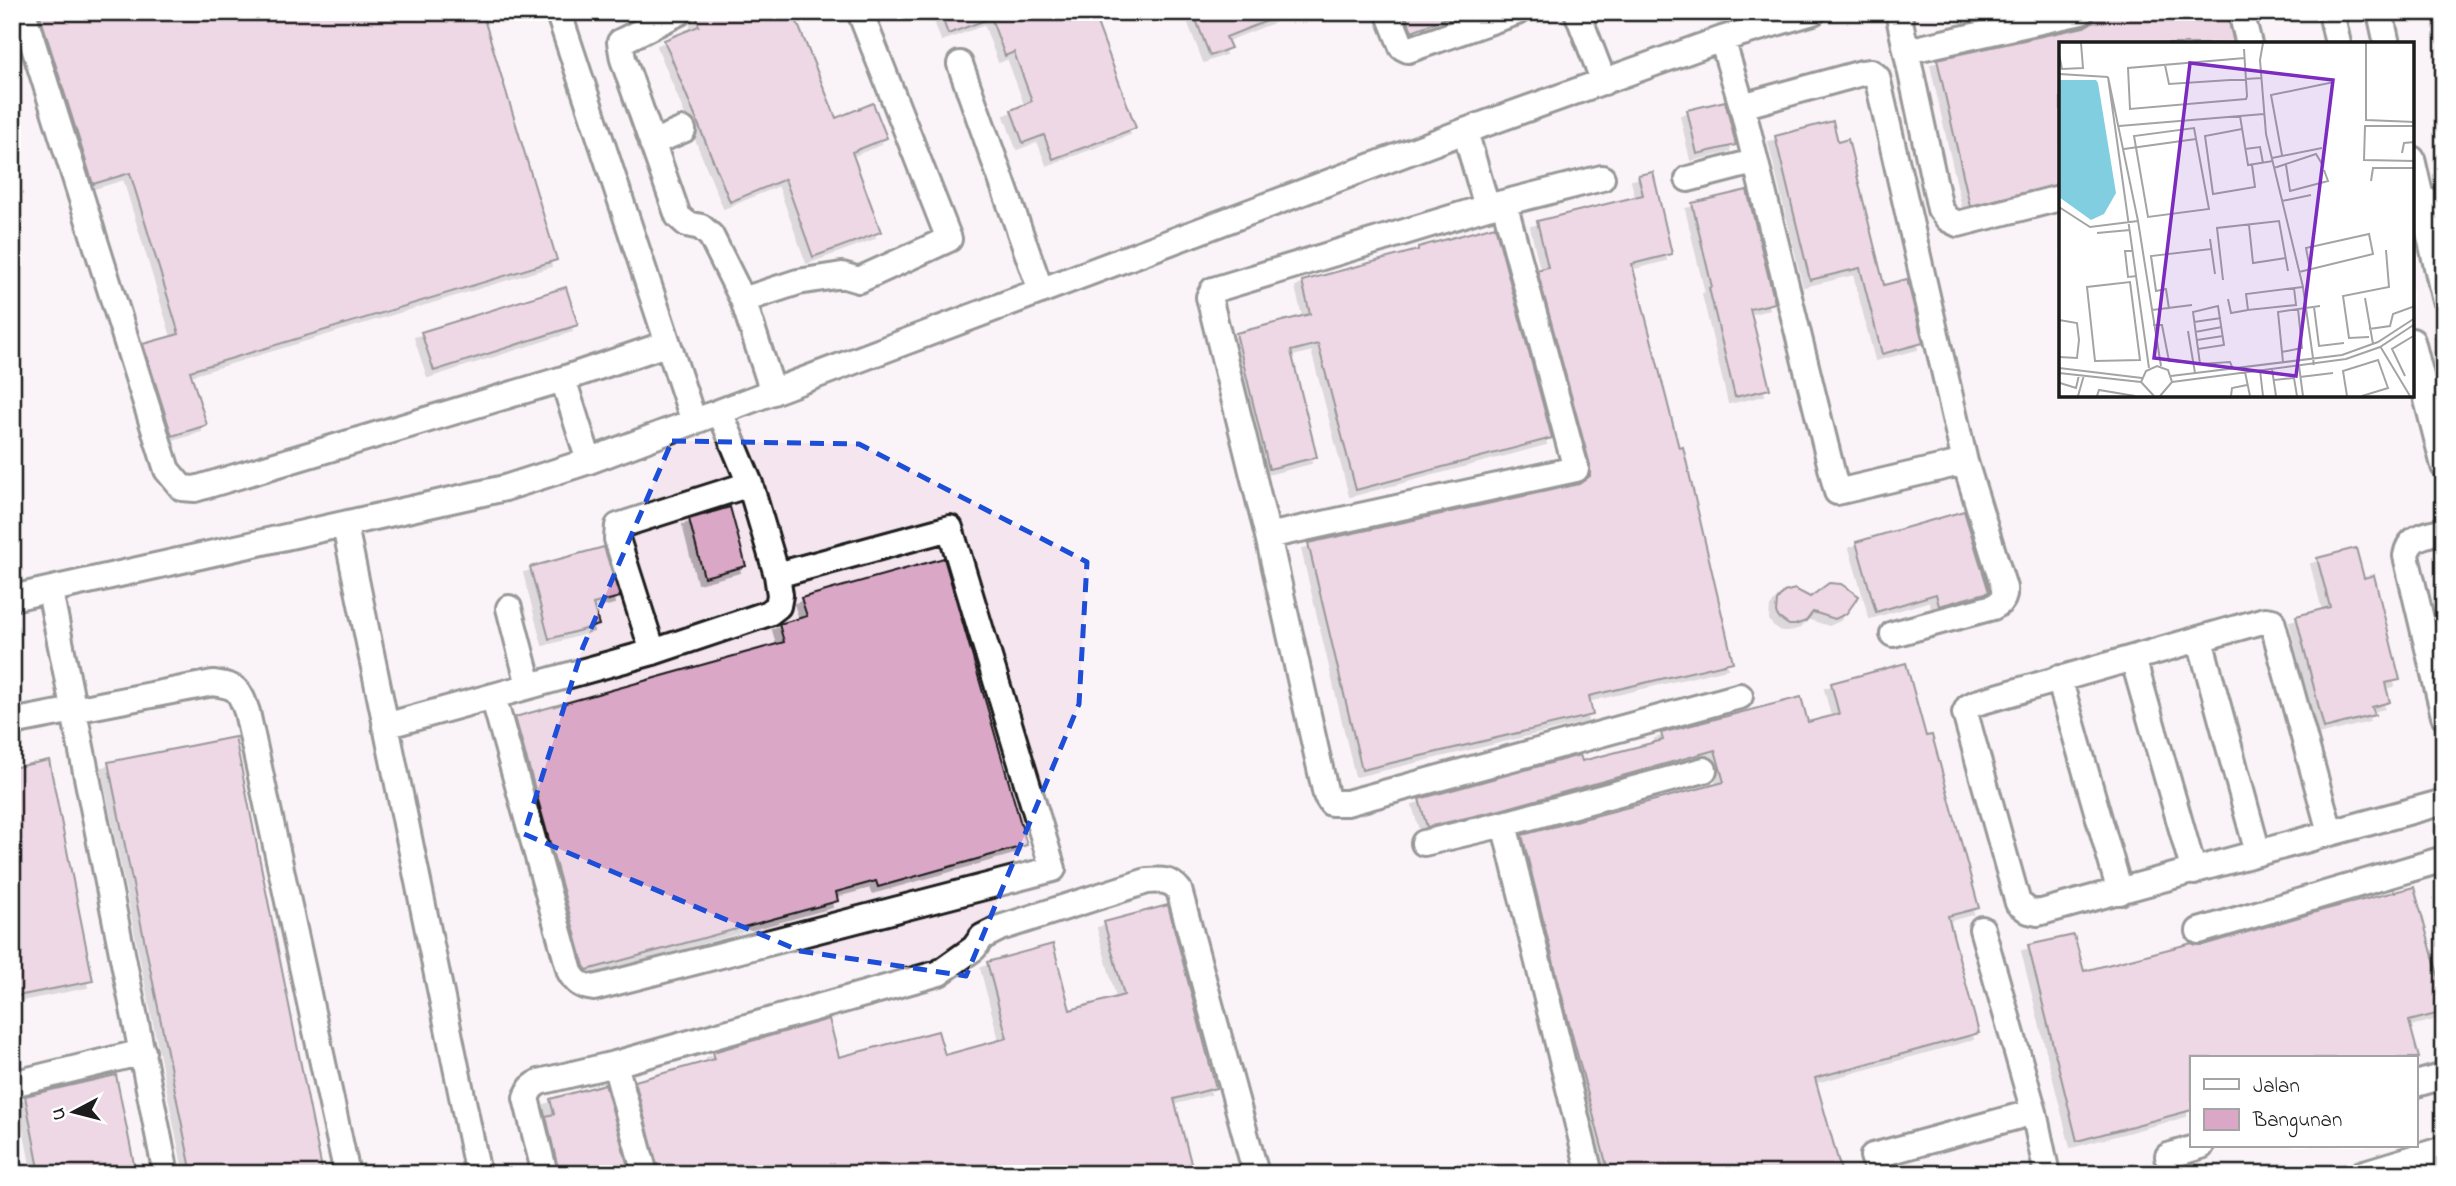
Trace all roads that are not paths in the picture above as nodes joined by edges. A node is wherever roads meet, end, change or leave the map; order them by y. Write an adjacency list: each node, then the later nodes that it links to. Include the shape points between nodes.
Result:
1 (23, 12): 37 (street, via 167,470 182,488 195,489)
2 (680, 12): 24 (street, via 620,42)
3 (860, 12): 34 (street, via 949,239 859,280 842,275 798,282)
4 (1388, 12): 5 (street, via 1402,47 1408,50)
5 (1517, 12)
6 (1577, 12): 20 (street)
7 (1813, 12): 14 (street)
8 (1898, 12): 18 (street)
9 (2081, 12): 18 (street)
10 (2241, 12): 15 (street)
11 (2331, 12): 16 (street)
12 (2380, 12): 17 (street)
13 (561, 20): 35 (street)
14 (1722, 39): 20 (street); 21 (street)
15 (2248, 42)
16 (2338, 42)
17 (2387, 42)
18 (1906, 51): 29 (street, via 1940,209 1948,219 1958,224)
19 (960, 64): 32 (street)
20 (1604, 82): 23 (street)
21 (1742, 106): 25 (street); 42 (street, via 1862,73 1877,77)
22 (683, 130): 24 (street)
23 (1465, 131): 31 (street); 32 (street)
24 (652, 143): 34 (street, via 678,216 710,236)
25 (1754, 162): 28 (street); 42 (street, via 1837,492)
26 (2414, 163): 30 (street)
27 (1602, 178): 31 (street)
28 (1688, 178)
29 (2059, 198)
30 (2433, 202): 33 (street)
31 (1496, 205): 47 (street, via 1213,290 1210,308); 47 (street, via 1576,468)
32 (1041, 291): 38 (street)
33 (2444, 297)
34 (743, 300): 38 (street)
35 (666, 344): 37 (street); 40 (street)
36 (2414, 349): 43 (street)
37 (564, 379): 41 (street)
38 (773, 392): 39 (street)
39 (720, 412): 40 (street); 44 (street)
40 (694, 422): 41 (street)
41 (589, 461): 45 (street, via 505,488)
42 (1965, 462): 52 (street, via 2004,588 2002,602)
43 (2444, 466)
44 (750, 484): 48 (street); 54 (street, via 618,526 617,539)
45 (345, 526): 49 (street); 64 (street)
46 (2444, 530): 56 (street, via 2415,538 2406,556)
47 (1268, 536): 60 (street, via 1331,803 1347,803)
48 (777, 575): 54 (street, via 778,606 769,613); 59 (street, via 950,528 1053,869 594,988 583,986 570,972)
49 (50, 591): 50 (street); 61 (street)
50 (12, 598)
51 (509, 608): 58 (street)
52 (1893, 634)
53 (2200, 640): 55 (street); 68 (street, via 2272,621); 70 (street)
54 (653, 652): 58 (street)
55 (2133, 658): 57 (street); 72 (street)
56 (2436, 658): 62 (street)
57 (2059, 678): 73 (street); 73 (street, via 1976,703 1965,713 2018,903 2038,914)
58 (529, 685): 59 (street)
59 (493, 696): 64 (street)
60 (1740, 696)
61 (75, 710): 63 (street); 76 (street); 85 (street, via 213,682 232,685 241,695)
62 (2444, 716)
63 (12, 722)
64 (385, 726): 86 (street)
65 (1704, 770): 67 (street)
66 (2444, 802): 68 (street)
67 (1504, 824): 69 (street); 90 (street)
68 (2330, 832): 70 (street)
69 (1424, 843)
70 (2259, 853): 72 (street)
71 (2444, 859): 75 (street)
72 (2194, 872): 73 (street)
73 (2120, 892)
74 (1982, 929): 81 (street)
75 (2199, 931)
76 (143, 1052): 80 (street); 84 (street)
77 (615, 1064): 87 (street, via 539,1082 531,1088 526,1098); 88 (street); 89 (street, via 939,973 1000,928 1147,881 1163,880 1179,890)
78 (2444, 1076): 79 (street)
79 (2418, 1083)
80 (12, 1084)
81 (2034, 1112): 91 (street, via 1873,1156); 92 (street)
82 (2194, 1148): 93 (street, via 2168,1156)
83 (2444, 1149): 94 (street)
84 (166, 1174)
85 (346, 1174)
86 (478, 1174)
87 (545, 1174)
88 (645, 1174)
89 (1256, 1174)
90 (1590, 1174)
91 (1879, 1174)
92 (2047, 1174)
93 (2171, 1174)
94 (2361, 1174)

